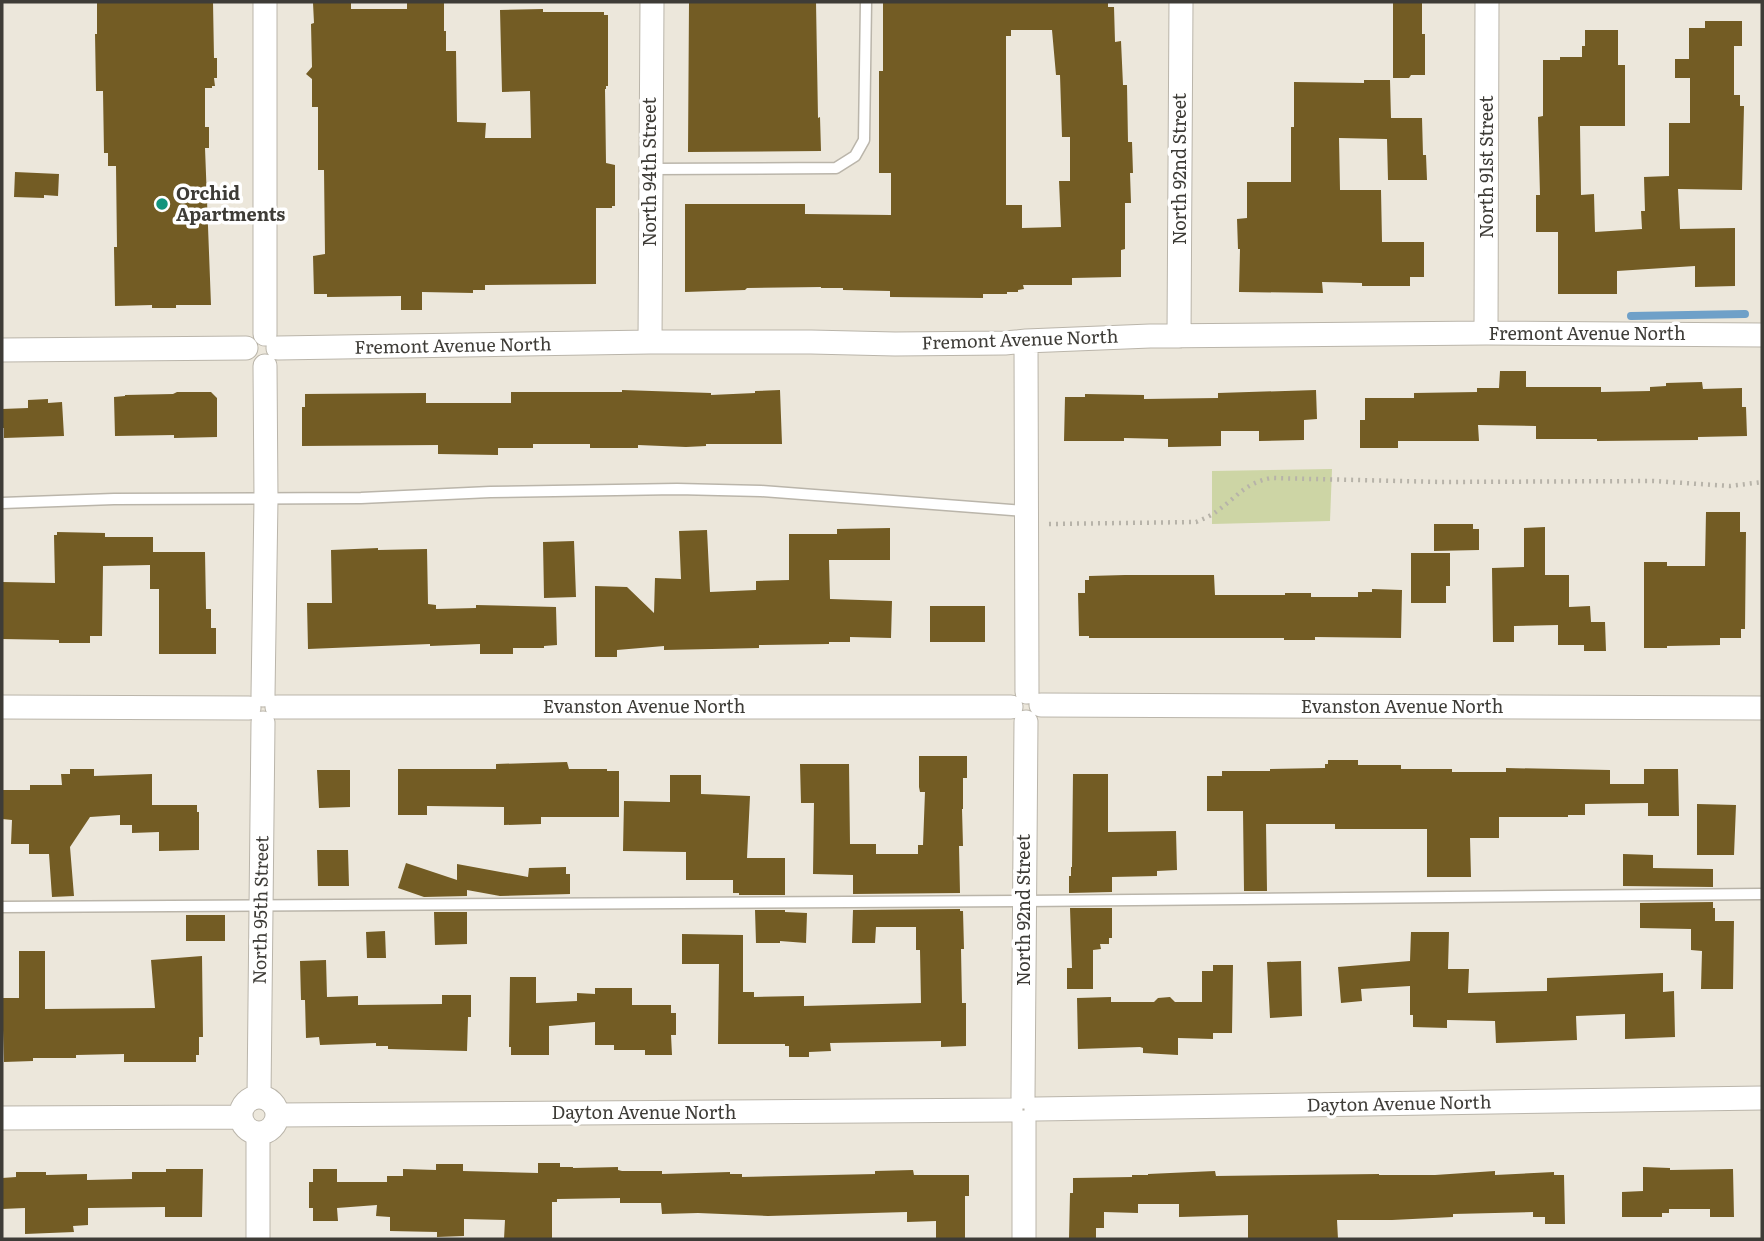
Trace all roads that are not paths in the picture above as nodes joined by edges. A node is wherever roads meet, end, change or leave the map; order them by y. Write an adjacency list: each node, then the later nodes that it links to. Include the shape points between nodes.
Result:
1 (265, 2): 12 (street, North 95th Street)
2 (652, 2): 6 (street, North 94th Street)
3 (866, 2): 6 (lane, via 864,140 855,156 836,168)
4 (1181, 2): 9 (street, North 92nd Street)
5 (1487, 2): 7 (street, North 91st Street)
6 (650, 169): 11 (street, North 94th Street)
7 (1486, 333): 8 (street, Fremont Avenue North); 9 (street, Fremont Avenue North)
8 (1762, 334)
9 (1179, 336): 10 (street, Fremont Avenue North)
10 (1026, 341): 11 (street, Fremont Avenue North); 16 (street, North 92nd Street)
11 (650, 342): 12 (street, Fremont Avenue North)
12 (269, 349): 13 (street, via 257,334 246,348 215,350); 14 (street, North 95th Street)
13 (2, 350)
14 (266, 499): 15 (lane); 16 (lane, via 503,491 761,491); 20 (street, North 95th Street)
15 (2, 503)
16 (1027, 518): 18 (street, North 92nd Street)
17 (2, 707): 20 (street, Evanston Avenue North)
18 (1026, 707): 19 (street, Evanston Avenue North); 20 (street, Evanston Avenue North); 22 (street, North 92nd Street)
19 (1762, 708)
20 (263, 709): 23 (street, North 95th Street)
21 (1762, 894): 22 (lane)
22 (1024, 901): 23 (lane); 27 (street, North 92nd Street)
23 (261, 906): 24 (lane); 25 (street, North 95th Street)
24 (2, 907)
25 (259, 1097): 28 (street, via 272,1102); 29 (street, via 244,1105)
26 (1762, 1098): 27 (street, Dayton Avenue North)
27 (1023, 1109): 28 (street, Dayton Avenue North); 33 (street, North 92nd Street)
28 (277, 1115): 31 (street, via 268,1132)
29 (241, 1117): 30 (street); 31 (street, via 246,1128)
30 (2, 1118)
31 (258, 1133): 32 (street)
32 (258, 1239)
33 (1024, 1239)

